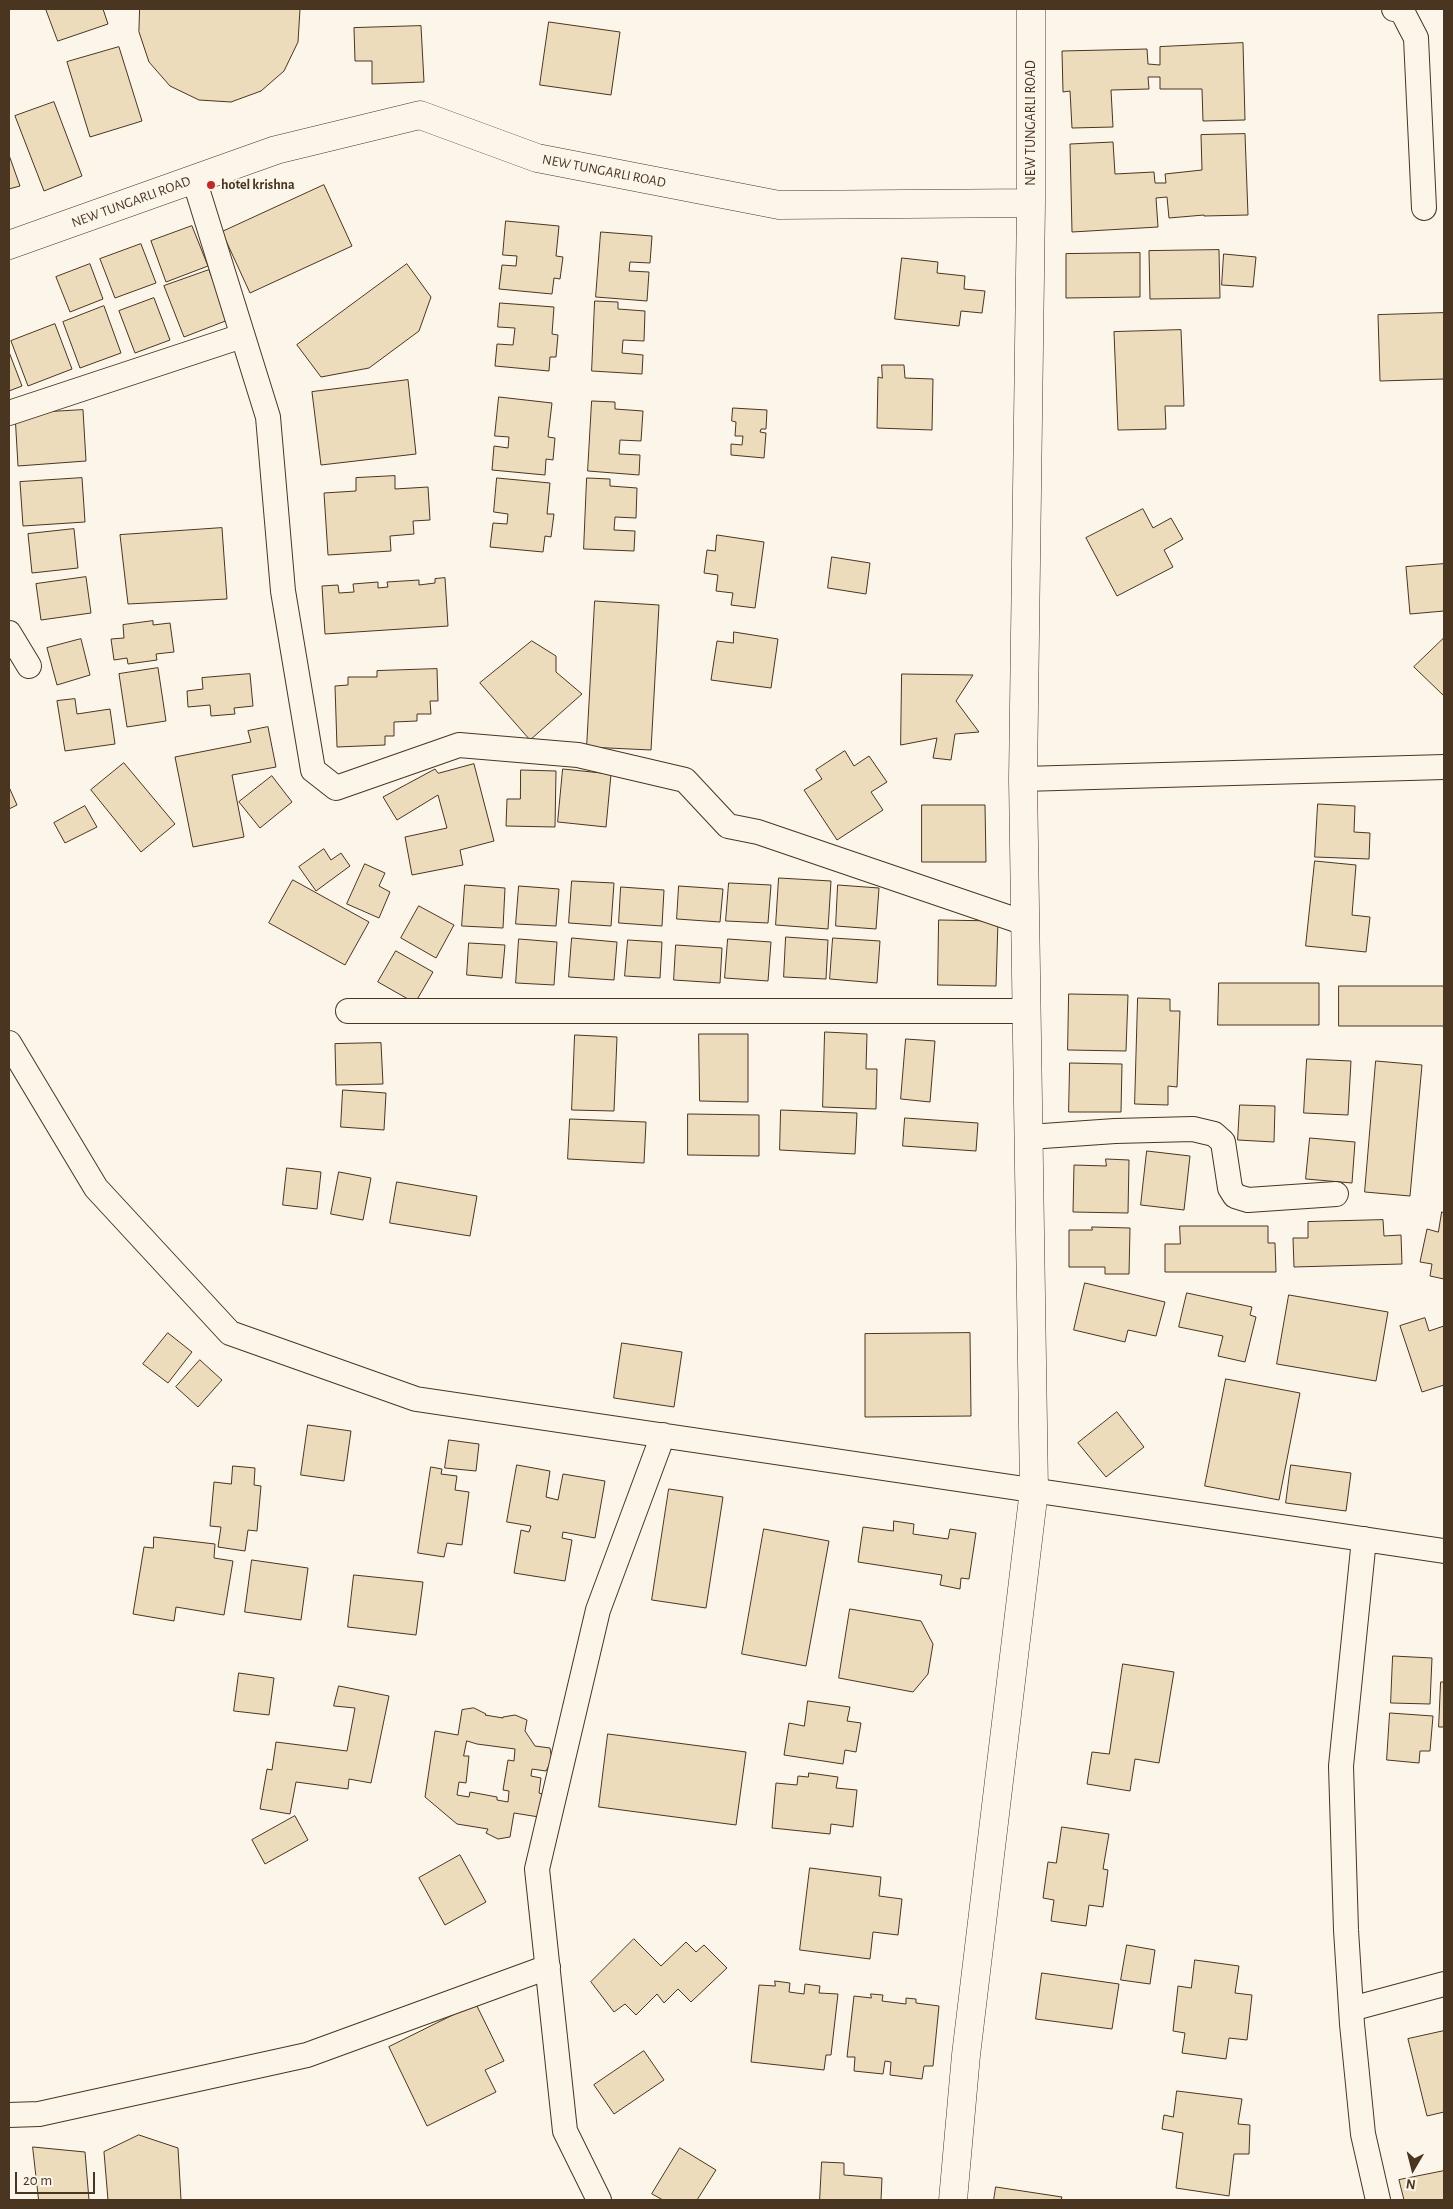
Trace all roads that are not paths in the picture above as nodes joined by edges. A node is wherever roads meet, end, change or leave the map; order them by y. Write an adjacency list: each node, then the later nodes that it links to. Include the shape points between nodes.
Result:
1 (1031, 9): 4 (street, NEW TUNGARLI ROAD)
2 (1394, 9): 5 (street, via 1402,11 1416,38)
3 (194, 179): 4 (street, NEW TUNGARLI ROAD, via 276,150 420,115 537,158 779,205); 6 (street, NEW TUNGARLI ROAD); 7 (street)
4 (1031, 203): 12 (street)
5 (1424, 208)
6 (9, 245)
7 (242, 336): 8 (street); 13 (street, via 268,417 283,591 314,770 336,788 459,745 578,755 685,780 728,826 758,832)
8 (9, 413)
9 (9, 633): 10 (street)
10 (29, 666)
11 (1444, 766): 12 (street)
12 (1023, 779): 13 (street)
13 (1026, 923): 15 (street)
14 (348, 1011): 15 (street)
15 (1027, 1011): 17 (street)
16 (9, 1043): 19 (street, via 96,1188 230,1334 416,1399)
17 (1029, 1137): 18 (street, via 1193,1129 1214,1134 1223,1142 1227,1177 1235,1196 1248,1200); 20 (street)
18 (1336, 1194)
19 (663, 1435): 20 (street); 23 (street, via 598,1610 537,1868)
20 (1034, 1490): 21 (street); 28 (street, via 967,2045)
21 (1364, 1540): 22 (street); 25 (street, via 1341,1766)
22 (1444, 1552)
23 (548, 1967): 26 (street, via 308,2055 39,2114); 27 (street, via 565,2131)
24 (1444, 1984): 25 (street)
25 (1351, 2009): 29 (street, via 1362,2134)
26 (9, 2116)
27 (599, 2200)
28 (953, 2200)
29 (1378, 2200)

